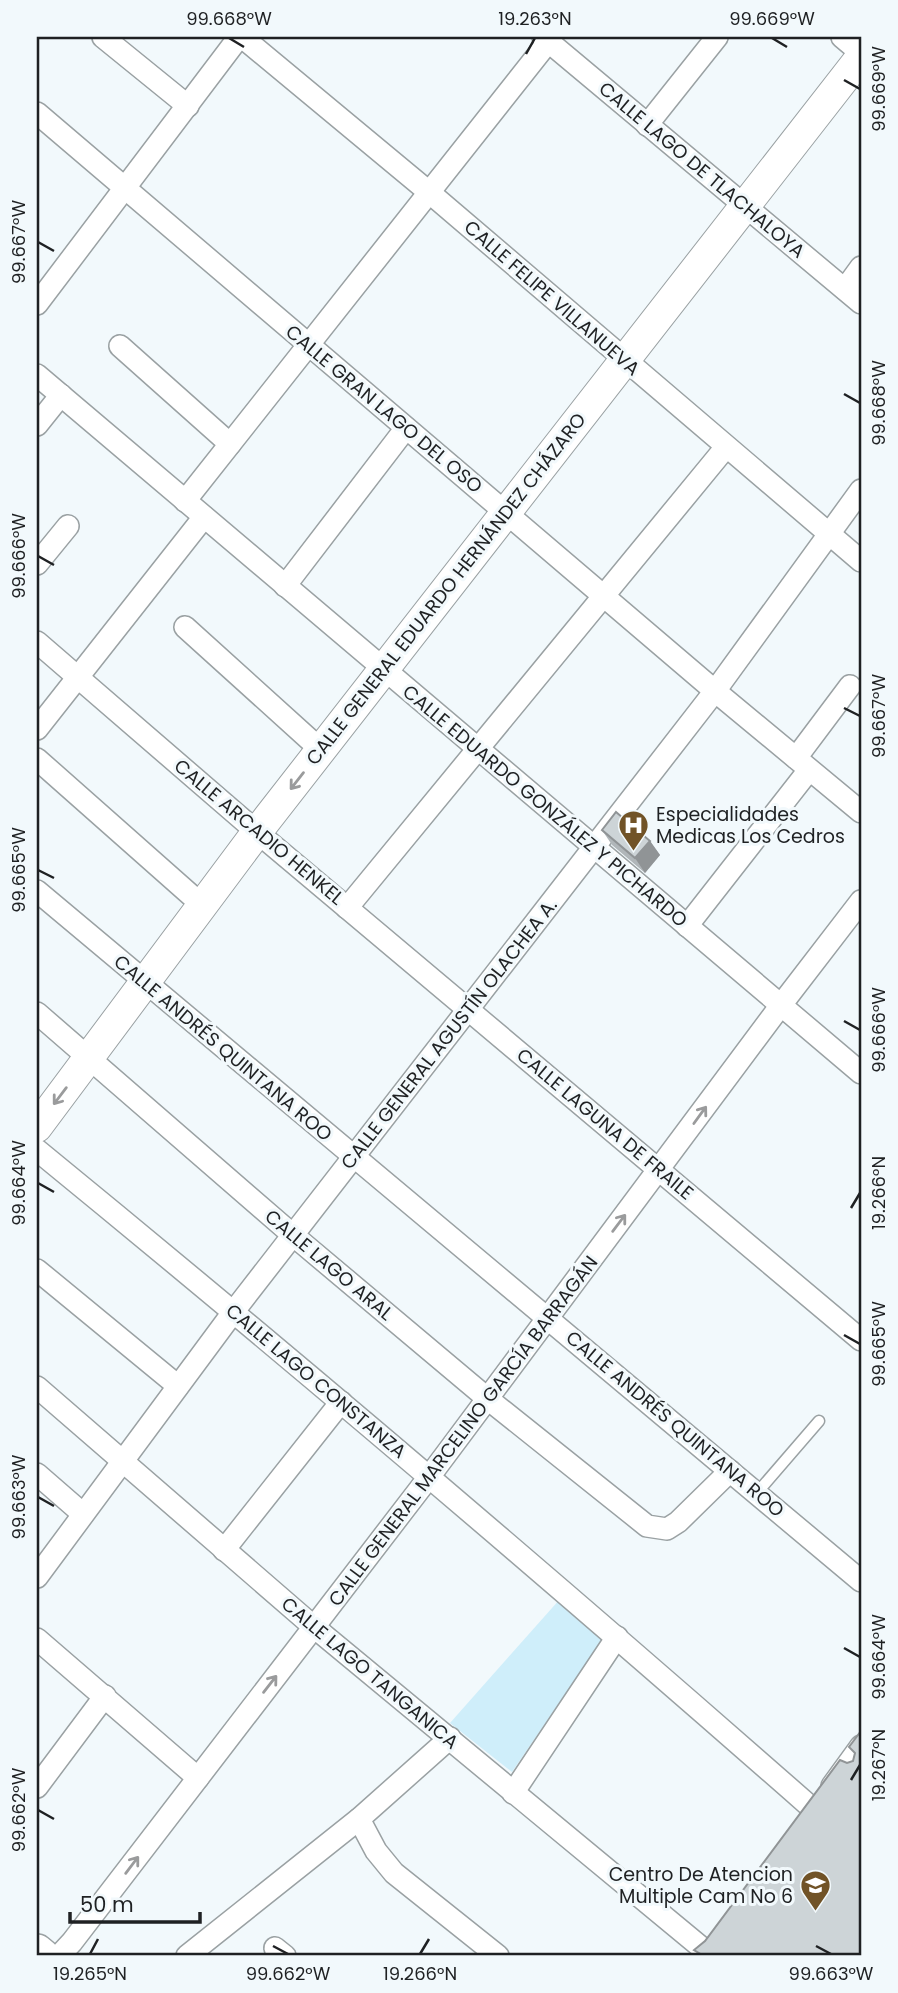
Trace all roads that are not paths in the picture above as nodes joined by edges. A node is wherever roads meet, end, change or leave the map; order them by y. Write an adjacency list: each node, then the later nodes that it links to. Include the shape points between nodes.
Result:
1 (103, 37): 7 (street)
2 (241, 37): 7 (street); 11 (street, CALLE FELIPE VILLANUEVA)
3 (717, 37): 9 (street)
4 (842, 37): 6 (street)
5 (548, 38): 9 (street, CALLE LAGO DE TLACHALOYA); 11 (street)
6 (861, 55): 12 (main road, CALLE GENERAL EDUARDO HERNÁNDEZ CHÁZARO)
7 (188, 106): 10 (street)
8 (37, 113): 10 (street, CALLE GRAN LAGO DEL OSO)
9 (647, 125): 12 (street, CALLE LAGO DE TLACHALOYA)
10 (126, 189): 16 (street); 18 (street, CALLE GRAN LAGO DEL OSO)
11 (430, 193): 18 (street); 19 (street, CALLE FELIPE VILLANUEVA)
12 (746, 205): 14 (street, CALLE LAGO DE TLACHALOYA); 19 (main road, CALLE GENERAL EDUARDO HERNÁNDEZ CHÁZARO)
13 (861, 267): 14 (street)
14 (845, 289): 15 (street, CALLE LAGO DE TLACHALOYA)
15 (861, 303)
16 (37, 304)
17 (120, 345): 24 (street)
18 (309, 345): 23 (street, CALLE GRAN LAGO DEL OSO); 24 (street)
19 (625, 360): 25 (street, CALLE FELIPE VILLANUEVA); 28 (main road, CALLE GENERAL EDUARDO HERNÁNDEZ CHÁZARO)
20 (37, 374): 21 (street, CALLE EDUARDO GONZÁLEZ Y PICHARDO)
21 (61, 395): 22 (street); 27 (street, CALLE EDUARDO GONZÁLEZ Y PICHARDO)
22 (37, 425)
23 (407, 428): 28 (street, CALLE GRAN LAGO DEL OSO); 34 (street)
24 (230, 444): 27 (street)
25 (726, 447): 31 (street, CALLE FELIPE VILLANUEVA); 35 (street, CALLE ARCADIO HENKEL)
26 (861, 490): 31 (street, CALLE GENERAL AGUSTÍN OLACHEA A.)
27 (185, 501): 29 (street, CALLE EDUARDO GONZÁLEZ Y PICHARDO)
28 (506, 513): 35 (street, CALLE GRAN LAGO DEL OSO); 38 (main road, CALLE GENERAL EDUARDO HERNÁNDEZ CHÁZARO)
29 (204, 517): 34 (street, CALLE EDUARDO GONZÁLEZ Y PICHARDO); 39 (street)
30 (68, 526): 33 (street)
31 (829, 534): 32 (street, CALLE FELIPE VILLANUEVA); 41 (street, CALLE GENERAL AGUSTÍN OLACHEA A.)
32 (861, 561)
33 (37, 564)
34 (285, 586): 38 (street, CALLE EDUARDO GONZÁLEZ Y PICHARDO)
35 (603, 596): 41 (street, CALLE GRAN LAGO DEL OSO); 43 (street, CALLE ARCADIO HENKEL)
36 (185, 627): 44 (street)
37 (37, 642): 39 (street, CALLE ARCADIO HENKEL)
38 (384, 669): 43 (street, CALLE EDUARDO GONZÁLEZ Y PICHARDO); 44 (main road, CALLE GENERAL EDUARDO HERNÁNDEZ CHÁZARO)
39 (77, 677): 42 (street); 48 (street, CALLE ARCADIO HENKEL)
40 (850, 686): 46 (street)
41 (715, 691): 46 (street, CALLE GRAN LAGO DEL OSO); 49 (street, CALLE GENERAL AGUSTÍN OLACHEA A.)
42 (37, 729)
43 (478, 749): 49 (street, CALLE EDUARDO GONZÁLEZ Y PICHARDO); 53 (street, CALLE ARCADIO HENKEL)
44 (321, 750): 48 (main road, CALLE GENERAL EDUARDO HERNÁNDEZ CHÁZARO, one-way to 48)
45 (37, 760): 52 (street)
46 (803, 764): 47 (street, CALLE GRAN LAGO DEL OSO); 54 (street)
47 (861, 813)
48 (257, 832): 52 (main road, CALLE GENERAL EDUARDO HERNÁNDEZ CHÁZARO); 53 (street, CALLE ARCADIO HENKEL)
49 (595, 847): 54 (street, CALLE EDUARDO GONZÁLEZ Y PICHARDO); 57 (street, CALLE GENERAL AGUSTÍN OLACHEA A.)
50 (37, 891): 55 (street, CALLE ANDRÉS QUINTANA ROO)
51 (861, 901): 56 (street, CALLE GENERAL MARCELINO GARCÍA BARRAGÁN)
52 (202, 905): 55 (main road, CALLE GENERAL EDUARDO HERNÁNDEZ CHÁZARO)
53 (347, 908): 57 (street, CALLE LAGUNA DE FRAILE)
54 (687, 926): 56 (street, CALLE EDUARDO GONZÁLEZ Y PICHARDO)
55 (144, 983): 59 (main road, CALLE GENERAL EDUARDO HERNÁNDEZ CHÁZARO); 63 (street, CALLE ANDRÉS QUINTANA ROO)
56 (781, 1005): 60 (street, CALLE EDUARDO GONZÁLEZ Y PICHARDO); 64 (street, CALLE GENERAL MARCELINO GARCÍA BARRAGÁN, one-way to 56)
57 (468, 1009): 63 (street, CALLE GENERAL AGUSTÍN OLACHEA A.); 64 (street, CALLE LAGUNA DE FRAILE)
58 (37, 1013): 59 (street, CALLE LAGO ARAL)
59 (89, 1058): 61 (main road, CALLE GENERAL EDUARDO HERNÁNDEZ CHÁZARO, one-way to 61); 65 (street, CALLE LAGO ARAL)
60 (861, 1073)
61 (37, 1127)
62 (37, 1150): 67 (street, CALLE LAGO CONSTANZA)
63 (353, 1157): 65 (street, CALLE GENERAL AGUSTÍN OLACHEA A.); 68 (street, CALLE ANDRÉS QUINTANA ROO)
64 (660, 1170): 68 (street, CALLE GENERAL MARCELINO GARCÍA BARRAGÁN, one-way to 64); 69 (street, CALLE LAGUNA DE FRAILE)
65 (293, 1236): 67 (street, CALLE GENERAL AGUSTÍN OLACHEA A.); 72 (street, CALLE LAGO ARAL)
66 (37, 1270): 70 (street)
67 (234, 1311): 70 (street, CALLE GENERAL AGUSTÍN OLACHEA A.); 73 (street, CALLE LAGO CONSTANZA)
68 (549, 1317): 72 (street, CALLE GENERAL MARCELINO GARCÍA BARRAGÁN); 76 (street, CALLE ANDRÉS QUINTANA ROO)
69 (861, 1340)
70 (178, 1386): 75 (street, CALLE GENERAL AGUSTÍN OLACHEA A.)
71 (37, 1388): 75 (street, CALLE LAGO TANGANICA)
72 (488, 1399): 76 (street, CALLE LAGO ARAL, via 647,1526 667,1529 678,1522); 78 (street, CALLE GENERAL MARCELINO GARCÍA BARRAGÁN)
73 (341, 1402): 78 (street, CALLE LAGO CONSTANZA); 81 (street)
74 (819, 1421): 79 (lane)
75 (123, 1461): 80 (street, CALLE GENERAL AGUSTÍN OLACHEA A.); 81 (street, CALLE LAGO TANGANICA)
76 (730, 1471): 79 (street, CALLE ANDRÉS QUINTANA ROO)
77 (37, 1474): 80 (street)
78 (429, 1477): 84 (street, CALLE GENERAL MARCELINO GARCÍA BARRAGÁN); 85 (street, CALLE LAGO CONSTANZA)
79 (756, 1494): 83 (street, CALLE ANDRÉS QUINTANA ROO)
80 (83, 1514): 82 (street, CALLE GENERAL AGUSTÍN OLACHEA A.)
81 (224, 1550): 84 (street, CALLE LAGO TANGANICA)
82 (37, 1577)
83 (861, 1581)
84 (314, 1627): 88 (street, CALLE LAGO TANGANICA); 90 (street, CALLE GENERAL MARCELINO GARCÍA BARRAGÁN, one-way to 84)
85 (617, 1637): 89 (street, CALLE LAGO CONSTANZA, via 810,1815 851,1768); 92 (street)
86 (37, 1639): 87 (street)
87 (105, 1696): 90 (street); 91 (street)
88 (450, 1738): 92 (street, CALLE LAGO TANGANICA); 93 (street)
89 (861, 1746)
90 (198, 1778): 97 (street, CALLE GENERAL MARCELINO GARCÍA BARRAGÁN, one-way to 90)
91 (37, 1787)
92 (513, 1793): 94 (street, CALLE LAGO TANGANICA)
93 (359, 1819): 98 (street); 99 (street, via 394,1873)
94 (710, 1950)
95 (37, 1951): 96 (main road)
96 (43, 1956)
97 (59, 1956)
98 (187, 1956)
99 (498, 1956)

